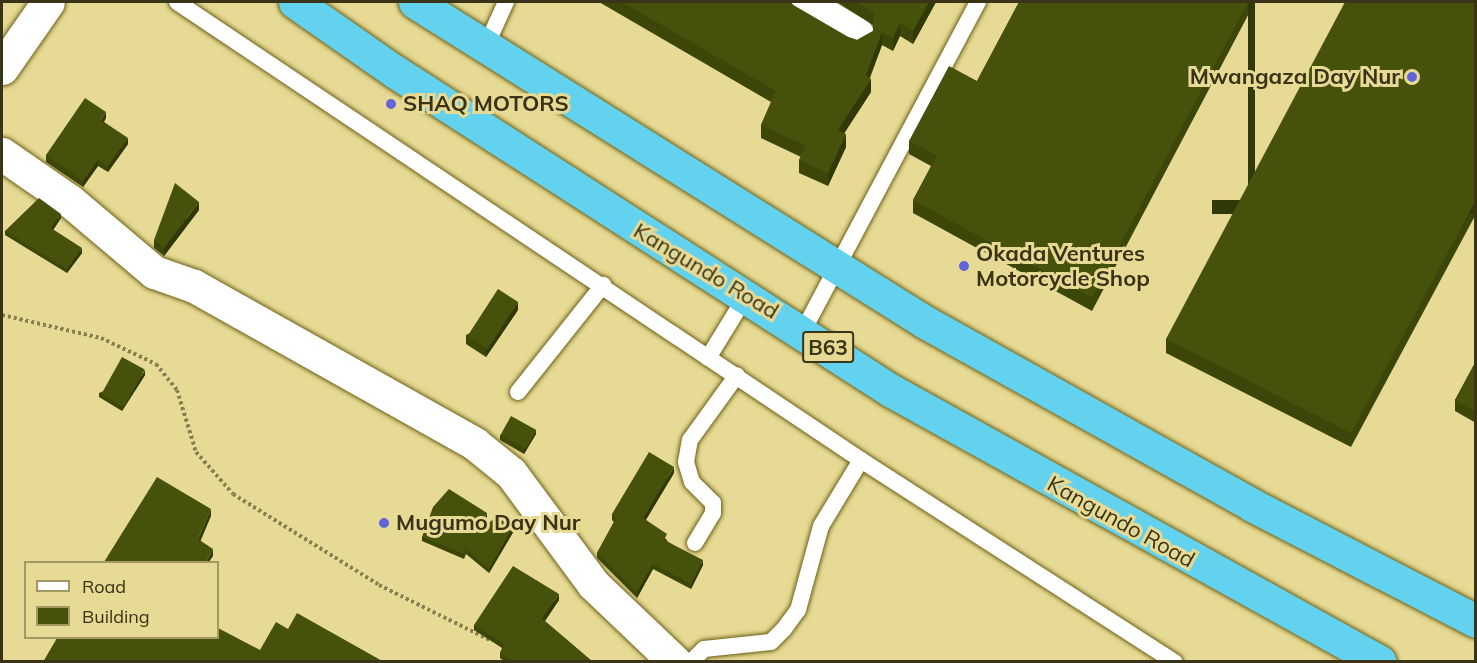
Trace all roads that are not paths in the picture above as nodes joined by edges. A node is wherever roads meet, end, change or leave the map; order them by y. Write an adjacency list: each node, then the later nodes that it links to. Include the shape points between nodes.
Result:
1 (48, 2): 10 (street)
2 (177, 2): 13 (lane)
3 (295, 2): 14 (highway, Kangundo Road / B63, via 394,71)
4 (415, 2): 9 (highway)
5 (506, 2): 9 (lane)
6 (803, 2): 8 (street)
7 (978, 2): 12 (lane)
8 (857, 34)
9 (486, 46): 12 (highway)
10 (2, 68)
11 (2, 154): 22 (street, via 70,201 153,272 194,286 475,444 511,473 593,584)
12 (838, 266): 15 (lane); 21 (highway, via 1064,402)
13 (603, 285): 16 (lane); 18 (lane)
14 (746, 296): 15 (highway, Kangundo Road / B63); 16 (lane)
15 (803, 331): 25 (highway, Kangundo Road / B63, via 890,390 1041,477)
16 (708, 358): 17 (lane)
17 (737, 375): 19 (lane); 20 (lane, via 690,440 686,462 692,482 713,503 713,513)
18 (518, 392)
19 (861, 459): 23 (lane, via 821,526 798,610 784,629 771,642 704,649); 24 (lane)
20 (695, 543)
21 (1476, 621)
22 (675, 662)
23 (691, 662)
24 (1174, 662)
25 (1380, 662)

